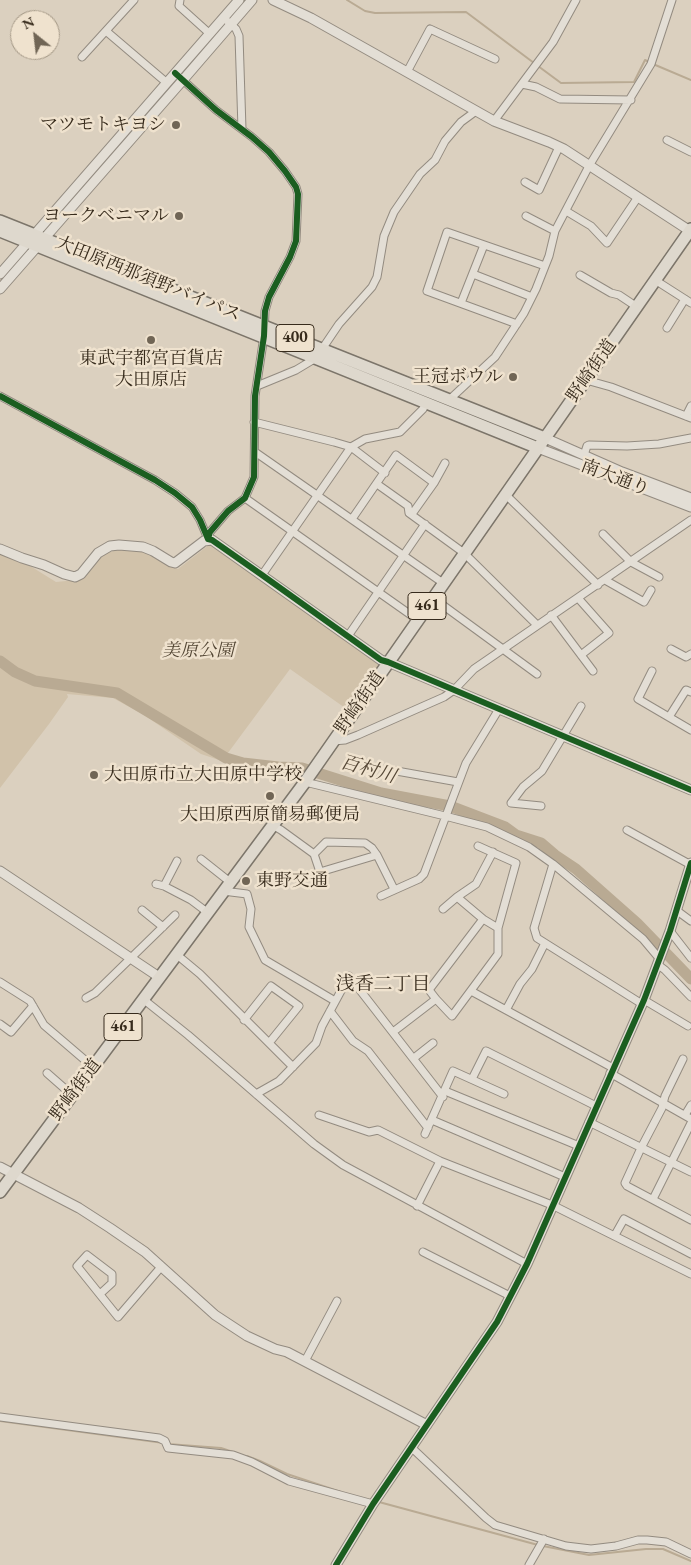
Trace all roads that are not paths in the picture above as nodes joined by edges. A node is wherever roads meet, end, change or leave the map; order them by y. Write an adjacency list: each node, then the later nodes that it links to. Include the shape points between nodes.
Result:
1 (134, 0): 9 (street)
2 (180, 0): 10 (street, via 179,6)
3 (239, 0): 8 (street)
4 (252, 0): 8 (street)
5 (273, 0): 13 (street, via 312,18)
6 (576, 0): 17 (street, via 553,42)
7 (672, 0): 18 (street, via 651,64)
8 (228, 21): 10 (street); 15 (street); 21 (street, via 238,36)
9 (106, 31): 11 (street); 16 (street)
10 (210, 34): 14 (street)
11 (82, 57)
12 (495, 59): 13 (street, via 430,29)
13 (407, 72): 19 (street)
14 (175, 73): 15 (street); 16 (street)
15 (183, 80): 21 (street); 34 (street)
16 (167, 83): 34 (street)
17 (522, 84): 18 (street, via 560,99); 20 (street)
18 (631, 100): 25 (street)
19 (476, 111): 20 (street); 49 (street, via 461,122 445,141 435,160 420,174 394,212 384,236 377,277 372,287 339,324)
20 (494, 121): 23 (street)
21 (242, 129): 48 (street, via 269,152 298,194 296,241 266,303)
22 (667, 140): 24 (street)
23 (559, 147): 25 (street); 26 (street, via 539,190)
24 (691, 152)
25 (589, 166): 27 (street); 28 (street)
26 (525, 182)
27 (638, 197): 28 (street, via 607,243 591,226); 33 (street)
28 (566, 211): 32 (street)
29 (526, 216): 32 (street)
30 (0, 221): 34 (highway, 大田原西那須野バイパス / 400)
31 (0, 231): 34 (highway, 大田原西那須野バイパス / 400)
32 (554, 231): 36 (street)
33 (690, 234): 40 (highway, 野崎街道)
34 (37, 240): 37 (street); 41 (street); 48 (highway, 大田原西那須野バイパス / 400)
35 (484, 245): 36 (street); 38 (street); 44 (street, via 447,232 427,291)
36 (545, 266): 42 (street)
37 (0, 274)
38 (473, 274): 42 (street); 44 (street)
39 (580, 275): 45 (street)
40 (655, 280): 43 (street); 45 (highway, 野崎街道)
41 (0, 289)
42 (532, 297): 46 (street)
43 (688, 301): 47 (street)
44 (461, 303): 46 (street)
45 (637, 307): 50 (highway, 野崎街道)
46 (517, 324): 53 (street, via 495,357)
47 (667, 328)
48 (264, 331): 49 (highway, 大田原西那須野バイパス / 400); 51 (street)
49 (319, 353): 51 (street, via 296,370); 53 (highway, 大田原西那須野バイパス / 400); 54 (highway, 大田原西那須野バイパス / 400)
50 (586, 380): 56 (street); 58 (highway, 野崎街道)
51 (257, 386): 57 (street)
52 (0, 396): 79 (street, via 175,493 192,508)
53 (449, 400): 58 (highway, 大田原西那須野バイパス / 400)
54 (426, 402): 60 (street, via 400,432 365,439); 61 (highway, 大田原西那須野バイパス / 400)
55 (691, 406): 56 (street)
56 (689, 417)
57 (254, 422): 60 (street); 62 (street)
58 (545, 438): 61 (highway, 野崎街道); 63 (street, 南大通り)
59 (691, 438): 63 (street, via 635,446 589,445)
60 (351, 447): 65 (street); 68 (street)
61 (538, 448): 69 (highway, 野崎街道 / 461); 72 (street, 南大通り)
62 (255, 452): 68 (street); 70 (street, via 254,477)
63 (584, 455): 71 (street, 南大通り)
64 (445, 463): 66 (street)
65 (385, 473): 66 (street, via 396,455); 67 (street)
66 (434, 483): 73 (street)
67 (377, 484): 73 (street, via 408,506); 74 (street)
68 (317, 495): 74 (street); 77 (street)
69 (506, 495): 81 (highway, 野崎街道 / 461); 88 (street)
70 (245, 498): 77 (street); 79 (street, via 228,511)
71 (691, 498)
72 (691, 507)
73 (412, 514): 76 (street)
74 (352, 519): 82 (street)
75 (691, 520): 83 (street)
76 (426, 524): 81 (street); 82 (street)
77 (292, 531): 84 (street); 90 (street)
78 (603, 534): 83 (street)
79 (208, 539): 80 (street, via 174,563 143,547 110,546 75,576); 84 (street)
80 (0, 549)
81 (464, 552): 87 (highway, 野崎街道 / 461); 95 (street)
82 (403, 556): 87 (street); 90 (street)
83 (631, 562): 85 (street); 86 (street)
84 (262, 575): 96 (street)
85 (660, 577)
86 (605, 580): 88 (street); 89 (street, via 644,602)
87 (442, 584): 91 (highway, 野崎街道 / 461)
88 (598, 584): 92 (street)
89 (650, 590)
90 (378, 593): 94 (street); 96 (street)
91 (433, 598): 94 (highway, 野崎街道 / 461); 98 (street)
92 (578, 598): 93 (street); 100 (street, via 609,632)
93 (551, 615): 95 (street); 100 (street)
94 (418, 620): 101 (highway, 野崎街道 / 461)
95 (537, 625): 98 (street)
96 (348, 636): 101 (street)
97 (671, 648): 99 (street, via 686,657)
98 (502, 649): 104 (street); 105 (street, via 474,669)
99 (691, 654)
100 (581, 655): 102 (street)
101 (388, 662): 105 (street); 112 (highway, 野崎街道 / 461)
102 (592, 671)
103 (652, 671): 109 (street, via 638,699)
104 (537, 674)
105 (454, 690): 108 (street); 112 (street, via 399,718 345,740)
106 (691, 692): 109 (street, via 686,690)
107 (581, 706): 111 (street)
108 (499, 709): 111 (street); 115 (street)
109 (669, 717): 110 (street)
110 (691, 730)
111 (563, 735): 116 (street); 117 (street, via 542,772 510,803)
112 (333, 741): 114 (highway, 野崎街道 / 461)
113 (391, 770): 115 (street)
114 (306, 780): 118 (street); 119 (highway, 野崎街道 / 461)
115 (458, 782): 118 (street)
116 (691, 790)
117 (541, 806)
118 (446, 816): 127 (street, via 487,828 529,847); 133 (street, via 424,874)
119 (272, 825): 123 (street); 132 (highway, 野崎街道 / 461)
120 (627, 830): 128 (street)
121 (478, 846): 122 (street)
122 (493, 852): 135 (street, via 476,884); 144 (street, via 516,863)
123 (314, 854): 124 (street, via 326,842 365,843); 124 (street, via 320,872)
124 (377, 855): 133 (street)
125 (201, 858): 132 (street)
126 (177, 861): 131 (street)
127 (553, 864): 146 (street, via 534,928 537,938); 149 (street, via 643,939)
128 (691, 864): 138 (street)
129 (0, 871): 148 (street)
130 (156, 884): 131 (street)
131 (164, 886): 139 (street)
132 (226, 886): 139 (highway, 野崎街道 / 461); 158 (street, via 248,894 251,909 249,928 266,960)
133 (394, 890): 134 (street)
134 (381, 896)
135 (457, 897): 136 (street); 141 (street)
136 (443, 909)
137 (142, 910): 143 (street)
138 (676, 910): 142 (street); 145 (street)
139 (208, 912): 147 (highway, 野崎街道 / 461)
140 (175, 915): 143 (street)
141 (483, 919): 144 (street); 157 (street, via 429,990)
142 (691, 921)
143 (163, 927): 148 (street)
144 (498, 928): 153 (street, via 498,954)
145 (668, 935): 149 (street); 150 (street)
146 (545, 943): 159 (street); 161 (street)
147 (176, 954): 151 (highway, 野崎街道 / 461); 163 (street)
148 (131, 958): 151 (street); 155 (street)
149 (659, 958): 154 (street, via 665,970); 159 (street)
150 (691, 958)
151 (159, 977): 156 (highway, 野崎街道 / 461)
152 (0, 982): 160 (street)
153 (471, 991): 157 (street, via 452,1016); 161 (street)
154 (691, 997)
155 (86, 998)
156 (143, 999): 171 (highway, 野崎街道 / 461); 176 (street)
157 (436, 999): 166 (street)
158 (334, 1002): 162 (street); 166 (street, via 349,976)
159 (643, 1002): 165 (street); 173 (street)
160 (33, 1006): 164 (street, via 11,1032); 171 (street, via 44,1025)
161 (506, 1010): 173 (street)
162 (330, 1011): 172 (street, via 316,1043); 185 (street, via 353,1041 368,1051 427,1131)
163 (244, 1020): 168 (street); 168 (street, via 272,986 300,1006)
164 (0, 1024)
165 (688, 1026)
166 (393, 1032): 169 (street)
167 (433, 1043): 169 (street)
168 (268, 1044): 172 (street)
169 (414, 1058): 177 (street)
170 (683, 1059): 180 (street)
171 (93, 1066): 179 (highway, 野崎街道 / 461)
172 (293, 1067): 176 (street, via 280,1081)
173 (612, 1070): 180 (street); 182 (street)
174 (47, 1073): 179 (street)
175 (472, 1080): 177 (street, via 453,1071); 178 (street); 182 (street, via 486,1051)
176 (256, 1094): 199 (street, via 342,1165)
177 (444, 1094): 185 (street); 188 (street)
178 (504, 1094)
179 (72, 1095): 194 (highway, 野崎街道 / 461)
180 (664, 1102): 184 (street); 189 (street)
181 (691, 1105): 184 (street)
182 (596, 1106): 186 (street)
183 (319, 1115): 190 (street, via 369,1132 378,1130)
184 (688, 1117)
185 (432, 1120): 195 (street)
186 (589, 1122): 188 (street); 189 (street)
187 (691, 1123): 191 (street)
188 (578, 1146): 195 (street)
189 (641, 1148): 191 (street); 197 (street, via 625,1183)
190 (440, 1161): 198 (street); 199 (street)
191 (670, 1162): 193 (street); 197 (street)
192 (0, 1167): 194 (street)
193 (691, 1172)
194 (13, 1175): 196 (highway, 野崎街道 / 461); 205 (street, via 79,1208)
195 (565, 1177): 198 (street)
196 (0, 1192)
197 (653, 1199): 200 (street)
198 (552, 1205): 201 (street); 204 (street)
199 (417, 1206): 204 (street)
200 (691, 1220)
201 (615, 1235): 203 (street, via 624,1219); 206 (street)
202 (423, 1252): 208 (street)
203 (691, 1254)
204 (527, 1264): 208 (street)
205 (161, 1267): 207 (street, via 118,1317); 210 (street, via 215,1315 247,1336)
206 (691, 1274)
207 (100, 1294): 207 (street, via 77,1266 87,1255 112,1274 112,1283)
208 (510, 1296): 212 (street, via 497,1322)
209 (337, 1301): 210 (street)
210 (304, 1362): 212 (street)
211 (0, 1416): 214 (street, via 159,1438 168,1448 233,1455 289,1481)
212 (427, 1425): 213 (street)
213 (412, 1448): 214 (street); 215 (street, via 495,1525)
214 (373, 1504): 217 (street)
215 (544, 1539): 216 (street, via 591,1549 651,1540 666,1542); 218 (street)
216 (691, 1554)
217 (336, 1565)
218 (529, 1565)

